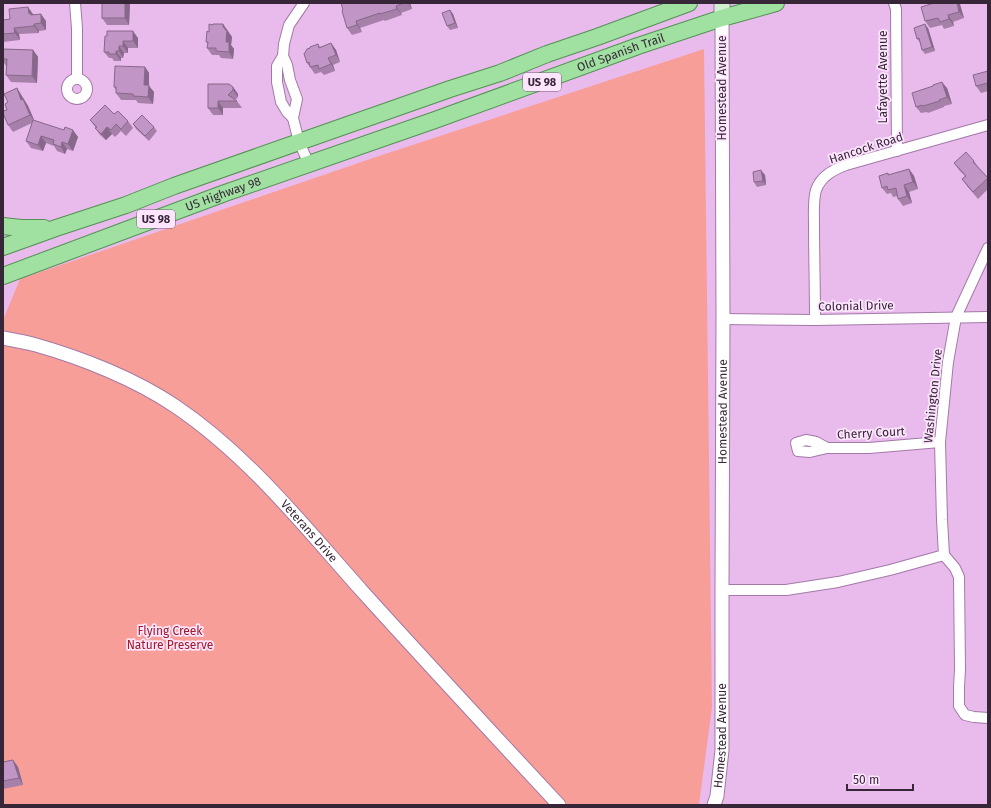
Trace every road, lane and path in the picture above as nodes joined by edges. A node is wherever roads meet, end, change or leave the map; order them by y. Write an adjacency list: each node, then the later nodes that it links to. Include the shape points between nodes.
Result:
1 (75, 3): 8 (street)
2 (304, 3): 7 (street, via 289,25)
3 (776, 3): 6 (main road, Old Spanish Trail / US 98)
4 (894, 3): 12 (street, Lafayette Avenue)
5 (686, 4): 11 (main road, Old Spanish Trail / US 98, via 500,73)
6 (722, 11): 13 (main road, Old Spanish Trail / US 98, via 638,46); 21 (street, Homestead Avenue)
7 (283, 56): 9 (street, via 297,100); 9 (street, via 277,66 278,92 280,102)
8 (77, 79)
9 (293, 118): 11 (street)
10 (988, 125): 12 (street, Hancock Road)
11 (299, 142): 13 (street); 15 (main road, US Highway 98 / US 98)
12 (897, 151): 22 (street, Hancock Road, via 836,169 821,181 816,190)
13 (309, 164): 18 (main road, US Highway 98 / US 98)
14 (3, 226): 15 (main road)
15 (56, 228): 16 (main road, US Highway 98 / US 98)
16 (3, 247)
17 (988, 248): 19 (street, Washington Drive)
18 (3, 276)
19 (956, 317): 20 (street, Colonial Drive); 22 (street, Colonial Drive); 24 (street, Washington Drive, via 948,362)
20 (988, 317)
21 (724, 319): 22 (street, Colonial Drive); 27 (street, Homestead Avenue)
22 (815, 320)
23 (3, 338): 29 (street, Veterans Drive, via 36,345 83,360 132,381 174,406 215,436 252,469 284,503)
24 (940, 442): 25 (street, Cherry Court, via 869,448); 26 (street, Washington Drive)
25 (827, 448)
26 (944, 555): 27 (street, via 838,582 786,590); 28 (street, via 959,577 959,706 965,714)
27 (722, 590): 30 (street, Homestead Avenue, via 722,750)
28 (988, 718)
29 (559, 805)
30 (714, 805)

